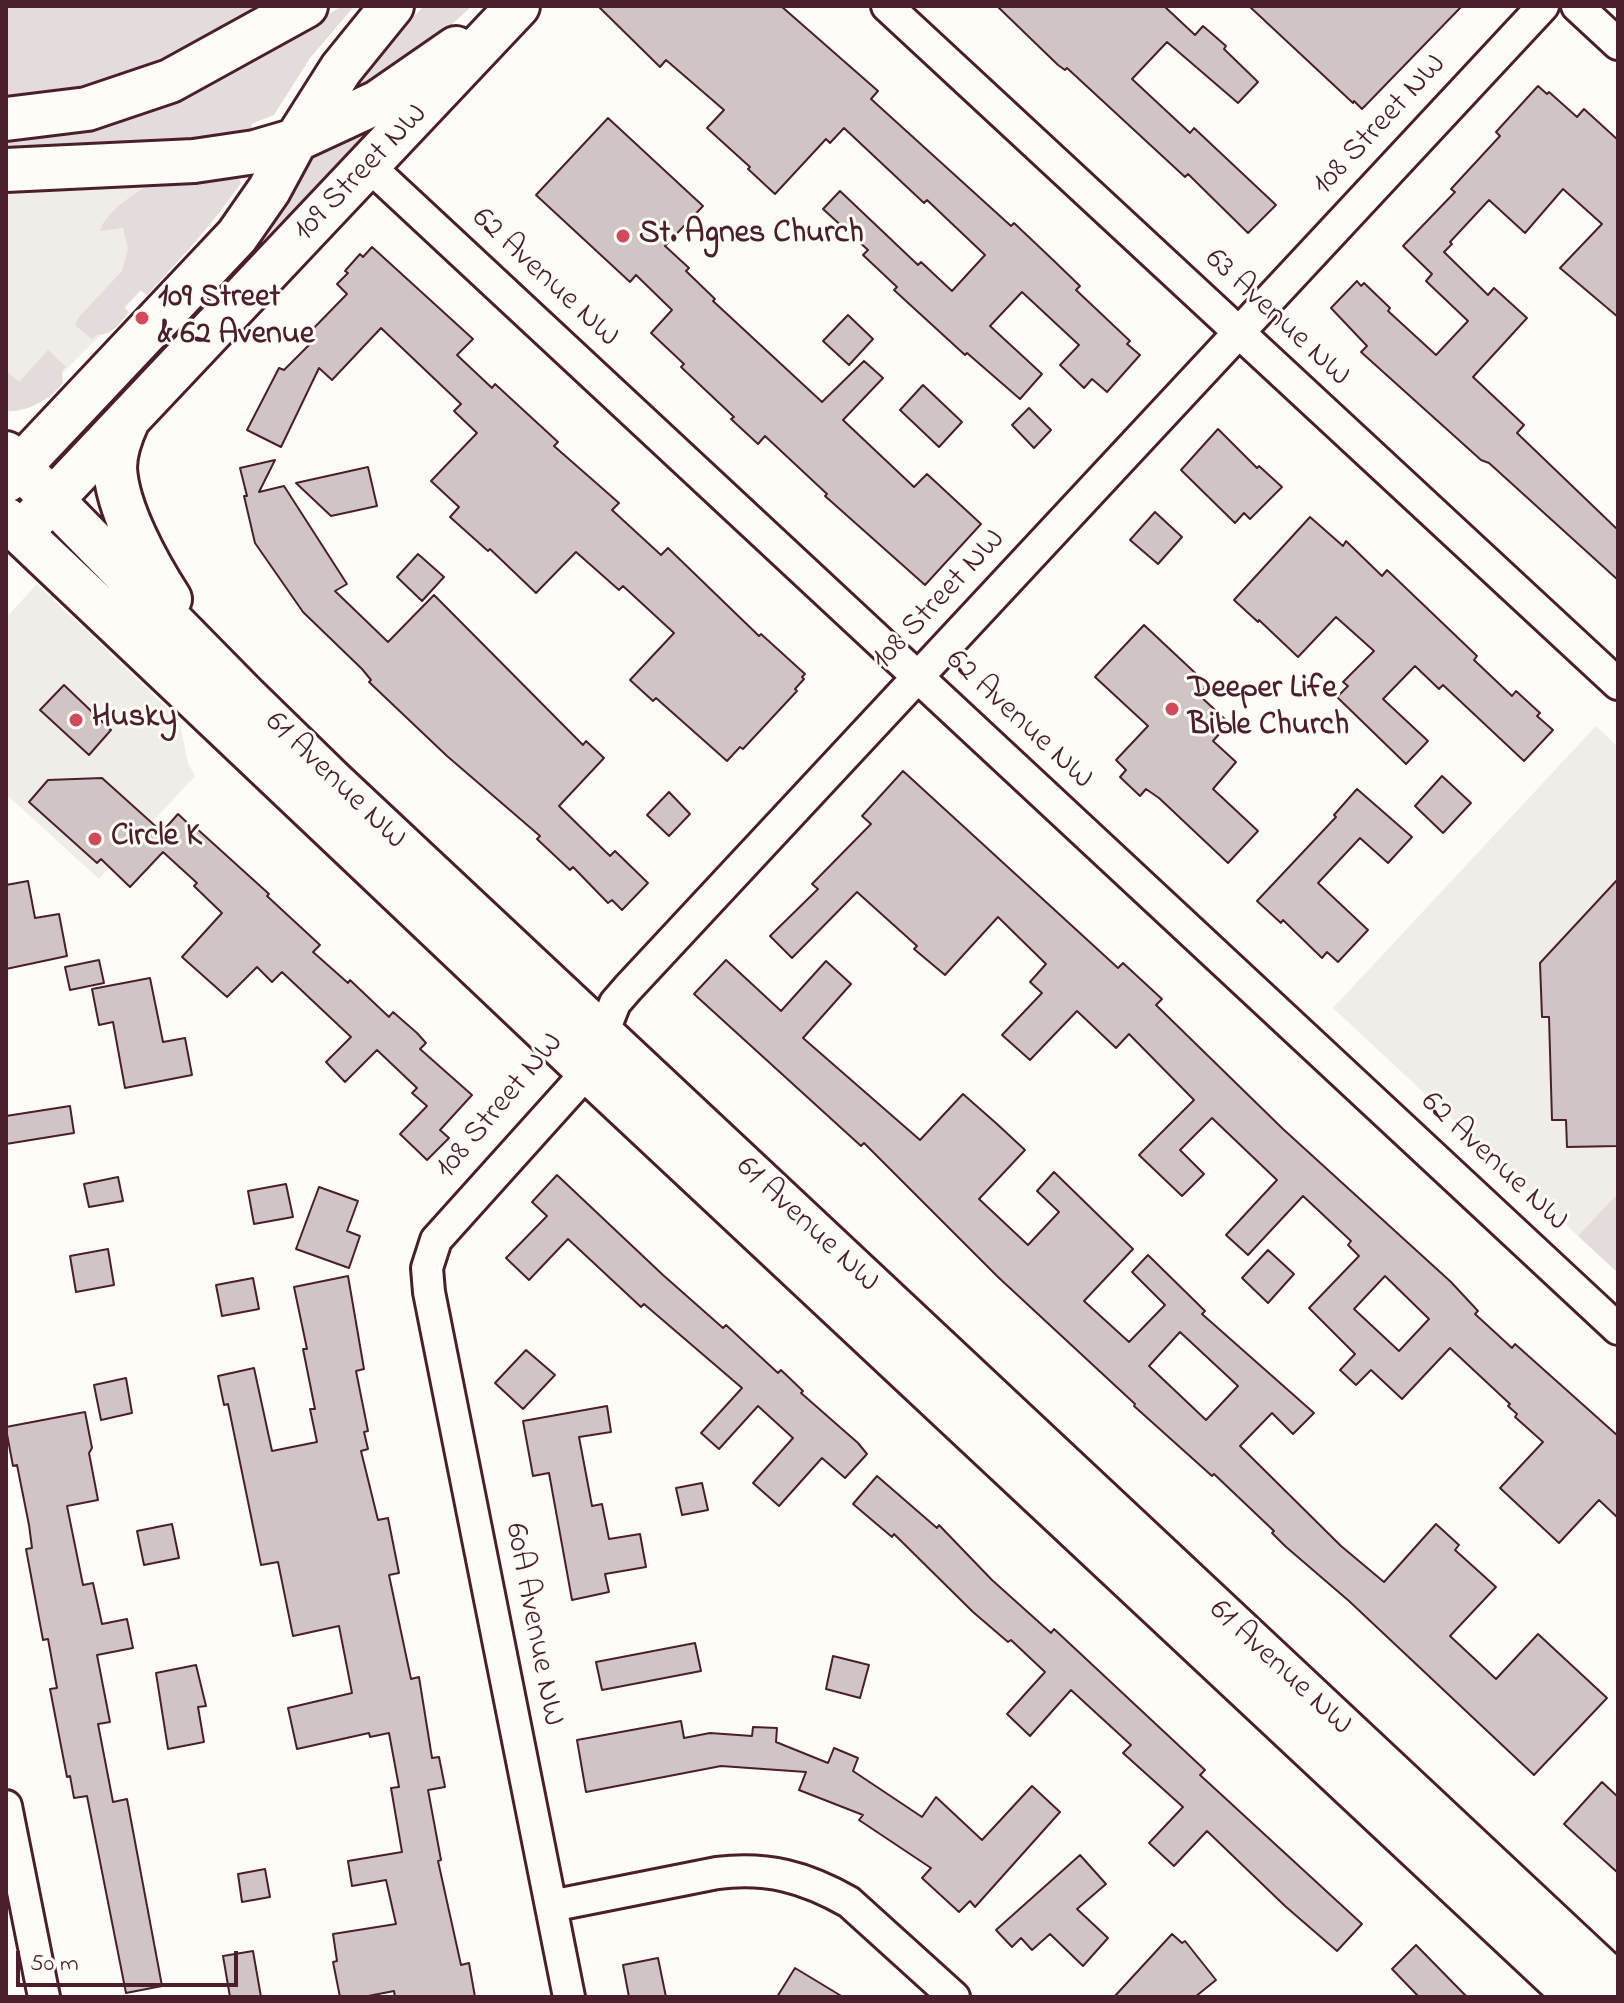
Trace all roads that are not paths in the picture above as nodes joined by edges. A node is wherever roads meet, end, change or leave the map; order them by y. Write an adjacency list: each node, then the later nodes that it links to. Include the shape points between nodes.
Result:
1 (306, 6): 9 (main road, via 170,81 87,109)
2 (392, 6): 10 (main road, 109 Street NW, via 341,69)
3 (510, 6): 10 (main road, via 378,102)
4 (518, 6): 11 (main road, 109 Street NW)
5 (887, 6): 13 (street, 63 Avenue NW)
6 (1543, 6): 13 (street, 108 Street NW)
7 (1577, 6): 8 (street)
8 (1618, 44)
9 (6, 119)
10 (296, 140): 12 (main road, via 194,161); 15 (main road, 109 Street NW, via 237,236)
11 (369, 166): 14 (main road, 109 Street NW); 18 (street, 62 Avenue NW)
12 (6, 170)
13 (1238, 332): 18 (street, 108 Street NW); 19 (street, 63 Avenue NW)
14 (128, 420): 16 (main road, 109 Street NW); 20 (main road, via 115,471 131,527 180,616)
15 (11, 467): 16 (main road, 61 Avenue NW)
16 (52, 501): 17 (main road, 109 Street NW); 20 (main road, 61 Avenue NW)
17 (11, 534): 21 (main road, 61 Avenue NW)
18 (918, 677): 21 (street, 108 Street NW, via 615,1003); 23 (street, 62 Avenue NW)
19 (1618, 684)
20 (244, 695): 21 (main road, 61 Avenue NW)
21 (595, 1054): 22 (street, 108 Street NW, via 444,1229 430,1251); 26 (main road, 61 Avenue NW); 30 (main road, 61 Avenue NW)
22 (427, 1268): 25 (street, 60A Avenue NW)
23 (1618, 1329)
24 (6, 1806): 27 (street)
25 (551, 1906): 28 (street, 60A Avenue NW); 29 (street, via 717,1873 787,1874 849,1902)
26 (1618, 1986)
27 (44, 1997)
28 (569, 1997)
29 (954, 1997)
30 (1577, 1997)

